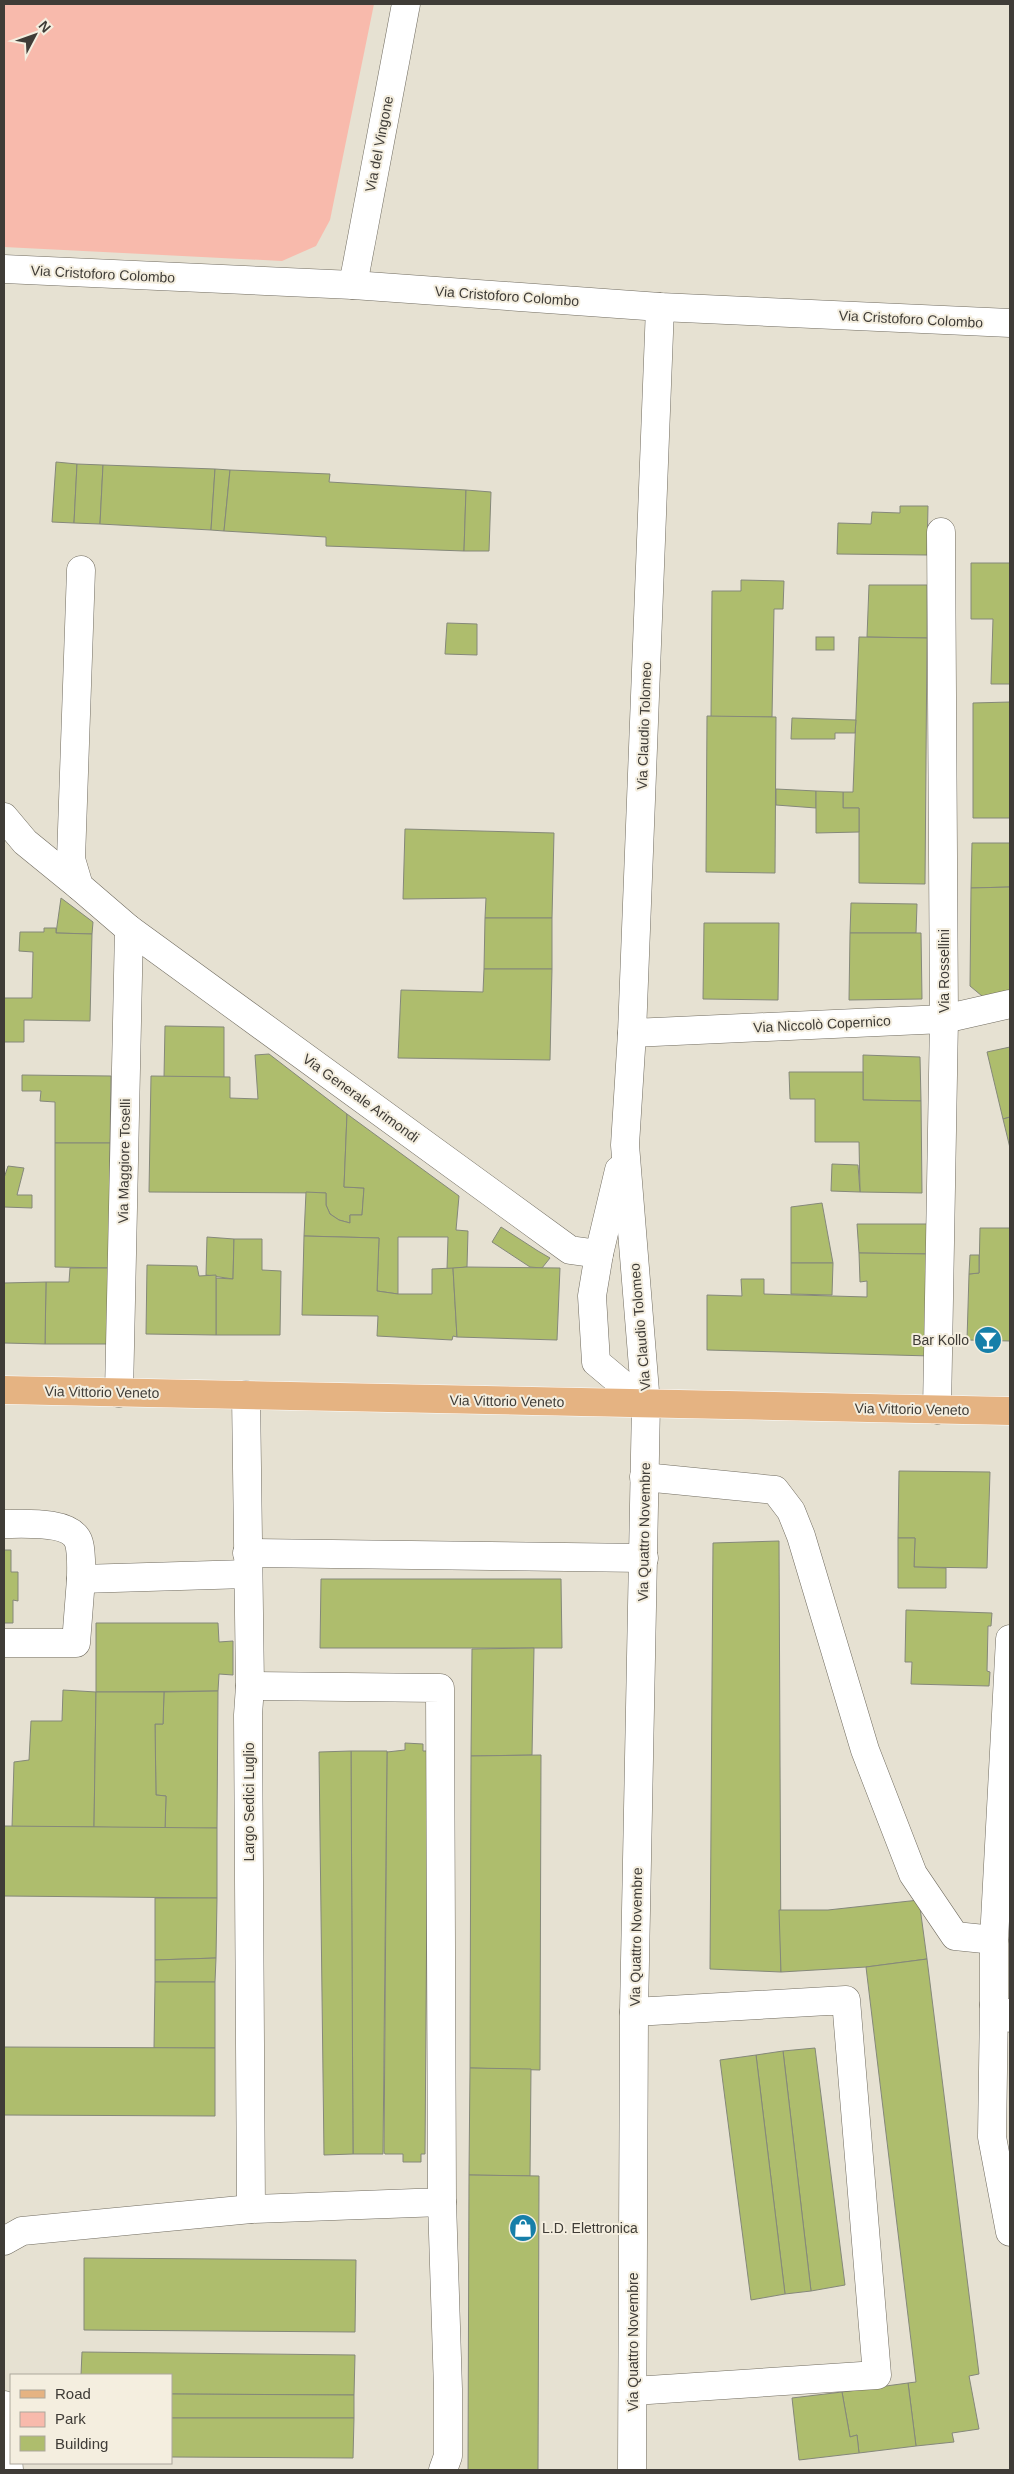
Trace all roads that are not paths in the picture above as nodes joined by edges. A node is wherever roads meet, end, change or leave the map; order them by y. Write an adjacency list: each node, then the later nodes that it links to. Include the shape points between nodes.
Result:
1 (406, 4): 3 (street, Via del Vingone)
2 (4, 270): 3 (street, Via Cristoforo Colombo)
3 (353, 285): 4 (street, Via Cristoforo Colombo)
4 (660, 307): 5 (street, Via Cristoforo Colombo); 13 (street, Via Claudio Tolomeo)
5 (1010, 324)
6 (941, 532): 12 (street, Via Rossellini)
7 (81, 570): 9 (street, via 71,859)
8 (4, 817): 9 (street, Via Generale Arimondi, via 25,842)
9 (79, 886): 10 (street, Via Generale Arimondi)
10 (129, 929): 15 (street, Via Generale Arimondi, via 570,1250); 17 (street, Via Maggiore Toselli)
11 (1010, 1004): 12 (street, Via Niccolò Copernico)
12 (944, 1019): 13 (street, Via Niccolò Copernico); 20 (street, Via Rossellini)
13 (632, 1033): 14 (street, Via Claudio Tolomeo)
14 (625, 1145): 15 (street, Via Claudio Tolomeo); 19 (street, Via Claudio Tolomeo)
15 (599, 1254): 19 (street, Via Claudio Tolomeo, via 592,1296 596,1362)
16 (4, 1390): 17 (main road, Via Vittorio Veneto)
17 (119, 1393): 18 (main road, Via Vittorio Veneto)
18 (246, 1395): 19 (main road, Via Vittorio Veneto); 25 (street, Largo Sedici Luglio)
19 (646, 1404): 20 (main road, Via Vittorio Veneto); 22 (street, Via Quattro Novembre)
20 (936, 1410): 21 (main road, Via Vittorio Veneto)
21 (1010, 1411)
22 (644, 1477): 24 (street, Via Quattro Novembre); 30 (street, via 775,1490 791,1511 865,1750 913,1874 955,1936)
23 (4, 1524): 26 (street, via 56,1526 72,1533 79,1542)
24 (644, 1558): 25 (street); 31 (street, Via Quattro Novembre)
25 (247, 1563): 26 (street); 29 (street, Largo Sedici Luglio)
26 (81, 1579): 28 (street, via 76,1643)
27 (1010, 1639): 30 (street)
28 (4, 1643)
29 (250, 1686): 33 (street, via 440,1688); 34 (street, Largo Sedici Luglio)
30 (994, 1940): 32 (street)
31 (634, 2012): 37 (street, Via Quattro Novembre); 37 (street, via 846,2000 877,2375)
32 (1002, 2012): 35 (street, via 992,2137)
33 (442, 2202): 34 (street); 40 (street, via 448,2388 448,2456)
34 (251, 2210): 36 (street, via 22,2231)
35 (1010, 2232)
36 (4, 2241)
37 (633, 2391): 41 (street, Via Quattro Novembre)
38 (4, 2405): 39 (street)
39 (9, 2470)
40 (443, 2470)
41 (632, 2470)

